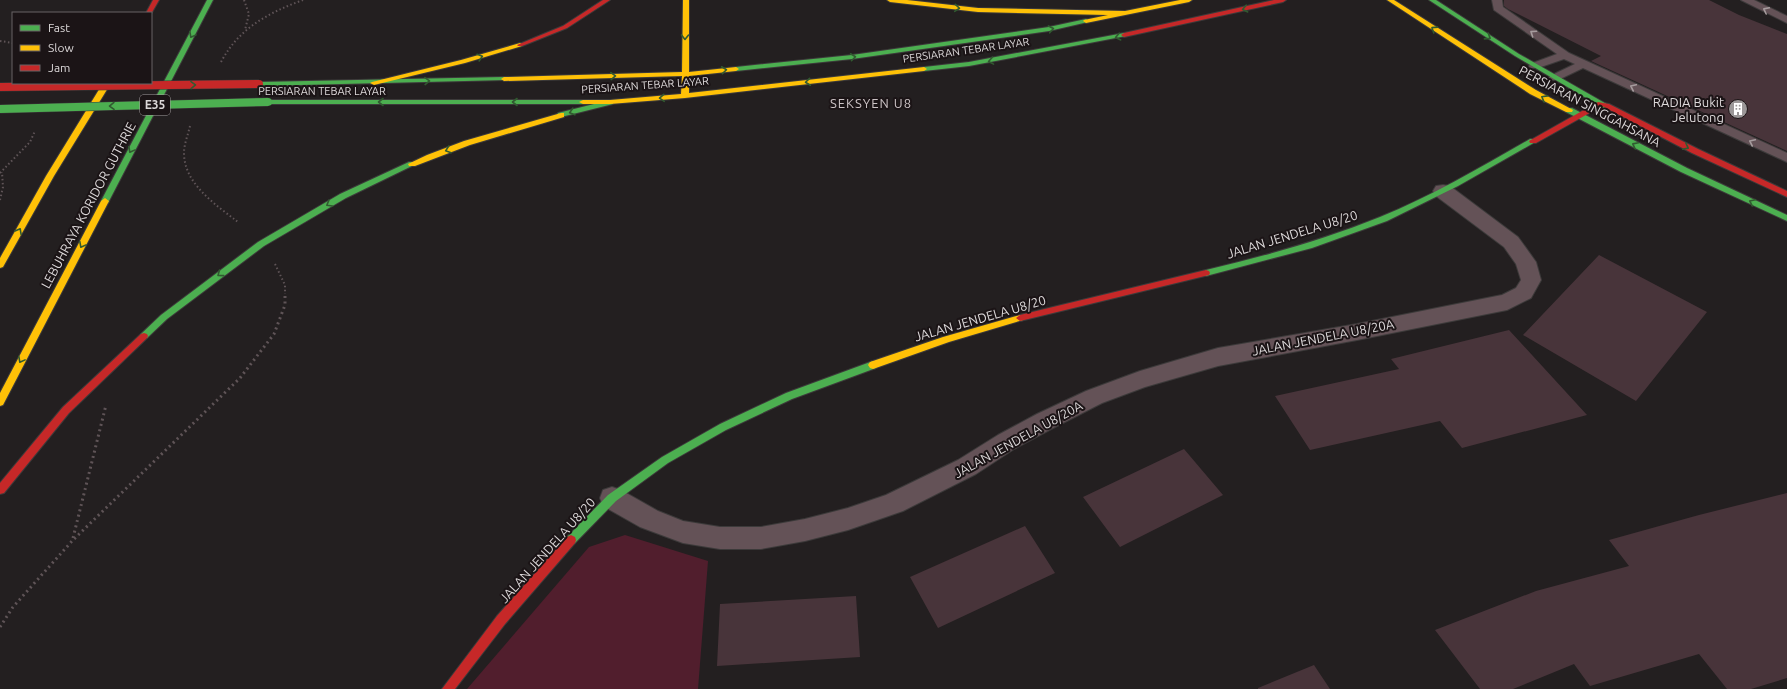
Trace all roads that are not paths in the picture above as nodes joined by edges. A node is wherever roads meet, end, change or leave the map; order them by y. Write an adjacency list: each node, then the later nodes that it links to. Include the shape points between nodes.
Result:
1 (156, 0): 12 (main road)
2 (210, 0): 35 (main road, LEBUHRAYA KORIDOR GUTHRIE / E35, one-way to 35)
3 (607, 0): 20 (main road, one-way to 3, via 475,59 551,34)
4 (686, 0): 18 (main road, one-way to 18)
5 (890, 0): 13 (main road, one-way to 13, via 986,11)
6 (1189, 0): 13 (main road, PERSIARAN TEBAR LAYAR)
7 (1283, 0): 23 (main road, PERSIARAN TEBAR LAYAR, one-way to 23, via 1094,42 969,64)
8 (1390, 0): 27 (main road, PERSIARAN SINGGAHSANA, one-way to 8, via 1493,67)
9 (1432, 0): 17 (main road, PERSIARAN SINGGAHSANA, one-way to 17)
10 (1497, 0): 15 (lane, one-way to 10, via 1498,8)
11 (1746, 0): 14 (lane, one-way to 11)
12 (150, 12)
13 (1125, 13): 18 (main road, PERSIARAN TEBAR LAYAR, one-way to 13, via 852,57 1049,29)
14 (1787, 20)
15 (1565, 55): 16 (lane); 17 (lane)
16 (1583, 64): 19 (lane); 28 (lane, one-way to 16)
17 (1534, 66): 19 (main road, PERSIARAN SINGGAHSANA)
18 (685, 74): 20 (main road, PERSIARAN TEBAR LAYAR, one-way to 18); 23 (main road)
19 (1554, 78): 25 (main road, PERSIARAN SINGGAHSANA)
20 (374, 83): 22 (main road, PERSIARAN TEBAR LAYAR, one-way to 20, bridge)
21 (106, 84): 29 (main road)
22 (0, 87)
23 (685, 96): 24 (main road, PERSIARAN TEBAR LAYAR, one-way to 24)
24 (610, 102): 26 (main road, PERSIARAN TEBAR LAYAR, one-way to 26, bridge, via 268,102); 36 (main road, one-way to 36, via 500,132 433,155 343,196 261,244 164,316 66,410)
25 (1602, 104): 27 (main road, JALAN JENDELA U8/20); 31 (main road, PERSIARAN SINGGAHSANA, one-way to 31, via 1739,173)
26 (0, 109)
27 (1578, 117): 30 (main road, JALAN JENDELA U8/20); 33 (main road, PERSIARAN SINGGAHSANA, one-way to 27)
28 (1787, 158)
29 (50, 176): 32 (main road); 34 (main road, one-way to 29)
30 (1443, 191): 37 (main road, JALAN JENDELA U8/20, via 1407,209 1305,247 991,326 853,372 789,396 723,427 665,460); 37 (street, JALAN JENDELA U8/20A, via 1511,242 1526,262 1531,280 1524,293 1507,302 1218,357 1140,380 1094,397 1045,421 967,467 894,503 805,530 761,538 720,538 683,532 649,519)
31 (1787, 194)
32 (20, 210)
33 (1787, 218)
34 (0, 265)
35 (0, 402)
36 (0, 490)
37 (612, 498): 38 (main road, JALAN JENDELA U8/20, via 540,574)
38 (448, 689)

